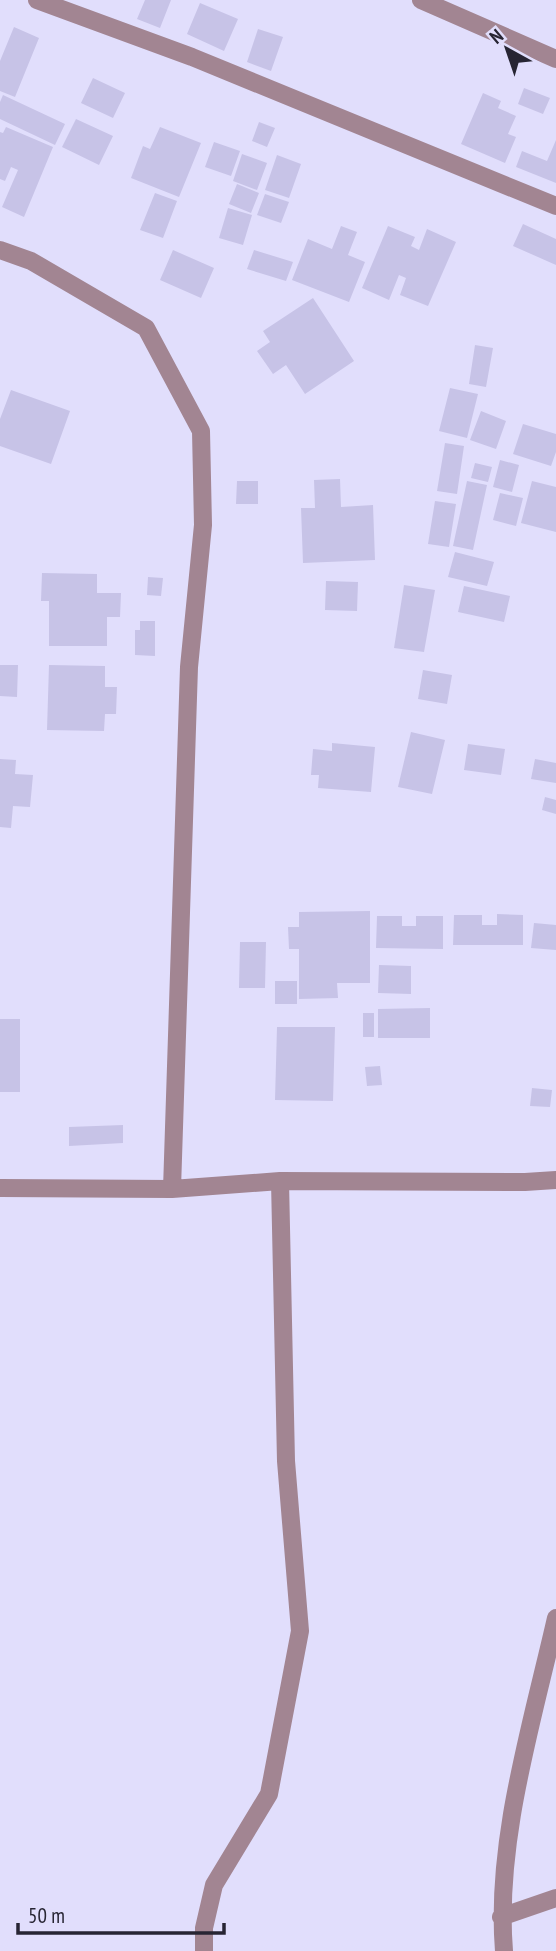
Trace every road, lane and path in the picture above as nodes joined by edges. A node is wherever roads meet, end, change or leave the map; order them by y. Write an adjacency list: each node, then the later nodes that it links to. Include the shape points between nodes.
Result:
1 (37, 0): 4 (street, via 192,57)
2 (421, 0): 3 (street)
3 (556, 59)
4 (556, 206)
5 (0, 250): 9 (street, via 32,261 146,328 201,431 203,526 189,667)
6 (556, 1180): 7 (street)
7 (280, 1181): 9 (street); 13 (street, via 286,1461 300,1631 268,1794 214,1885)
8 (0, 1188): 9 (street)
9 (172, 1189)
10 (556, 1618): 12 (street, via 513,1811)
11 (556, 1898): 12 (street)
12 (502, 1917): 14 (street)
13 (204, 1951)
14 (504, 1951)

